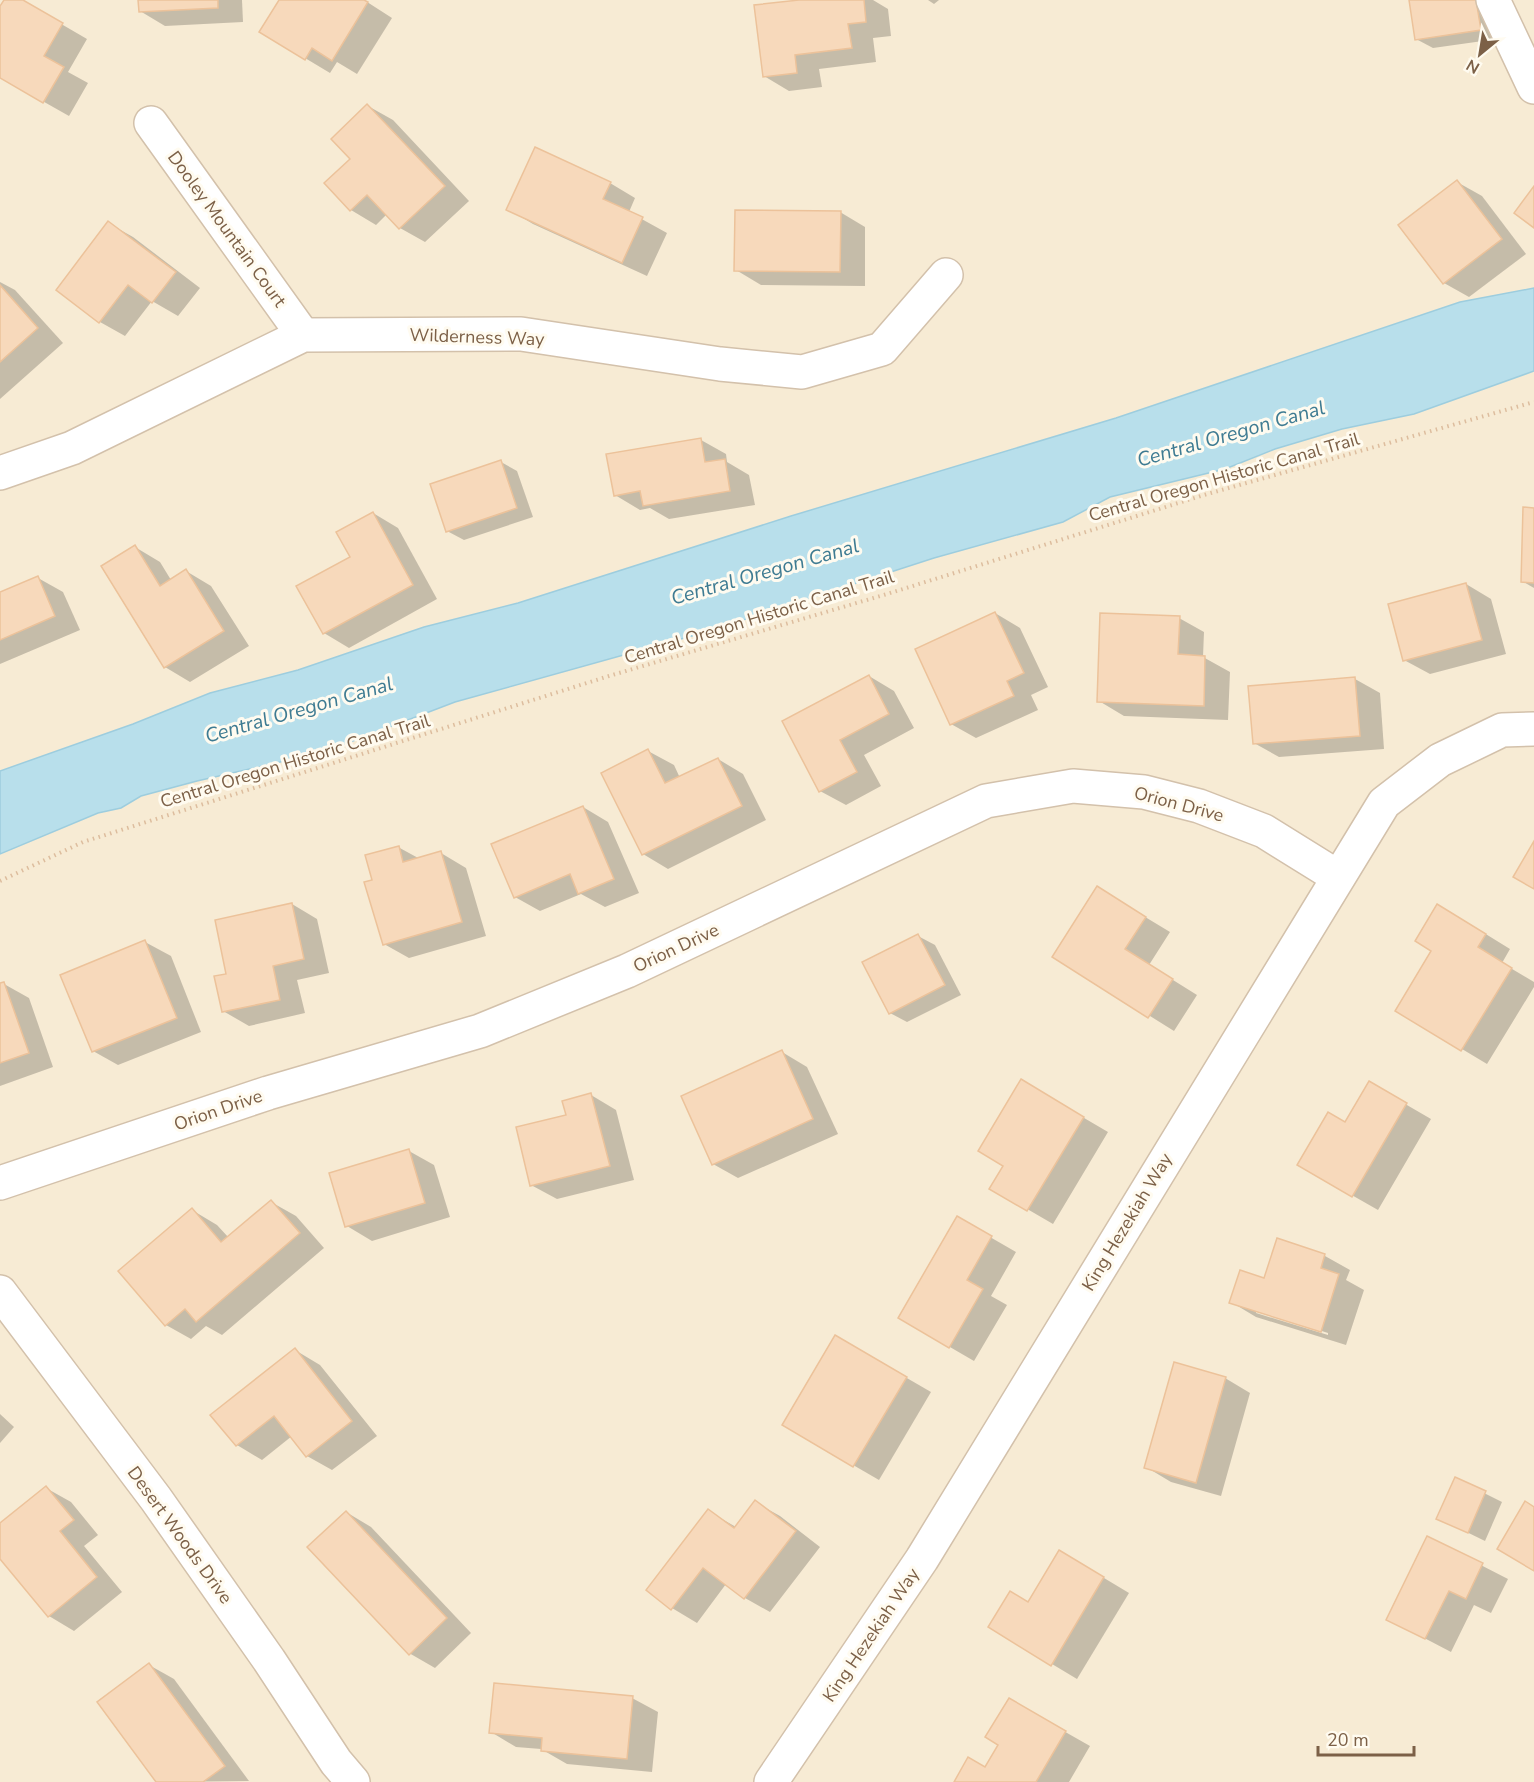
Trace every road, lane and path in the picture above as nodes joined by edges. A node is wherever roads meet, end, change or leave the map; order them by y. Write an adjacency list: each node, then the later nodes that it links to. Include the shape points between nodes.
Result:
1 (1493, 0): 2 (street)
2 (1534, 87)
3 (151, 123): 5 (street, Dooley Mountain Court)
4 (945, 275): 5 (street, Wilderness Way, via 882,349 802,372 720,364 521,334)
5 (303, 335): 7 (street, Wilderness Way, via 72,448)
6 (1534, 402): 10 (path, Central Oregon Historic Canal Trail, via 1204,495 609,676 83,842)
7 (0, 473)
8 (1534, 729): 9 (street, King Hezekiah Way, via 1502,730 1440,760 1384,803)
9 (1338, 877): 11 (street, Orion Drive, via 1264,831 1199,806 1144,792 1073,786 986,801 627,971 480,1031 268,1093); 14 (street, King Hezekiah Way, via 922,1558)
10 (0, 881)
11 (0, 1183)
12 (0, 1292): 13 (street, Desert Woods Drive, via 156,1499)
13 (353, 1782)
14 (771, 1782)

